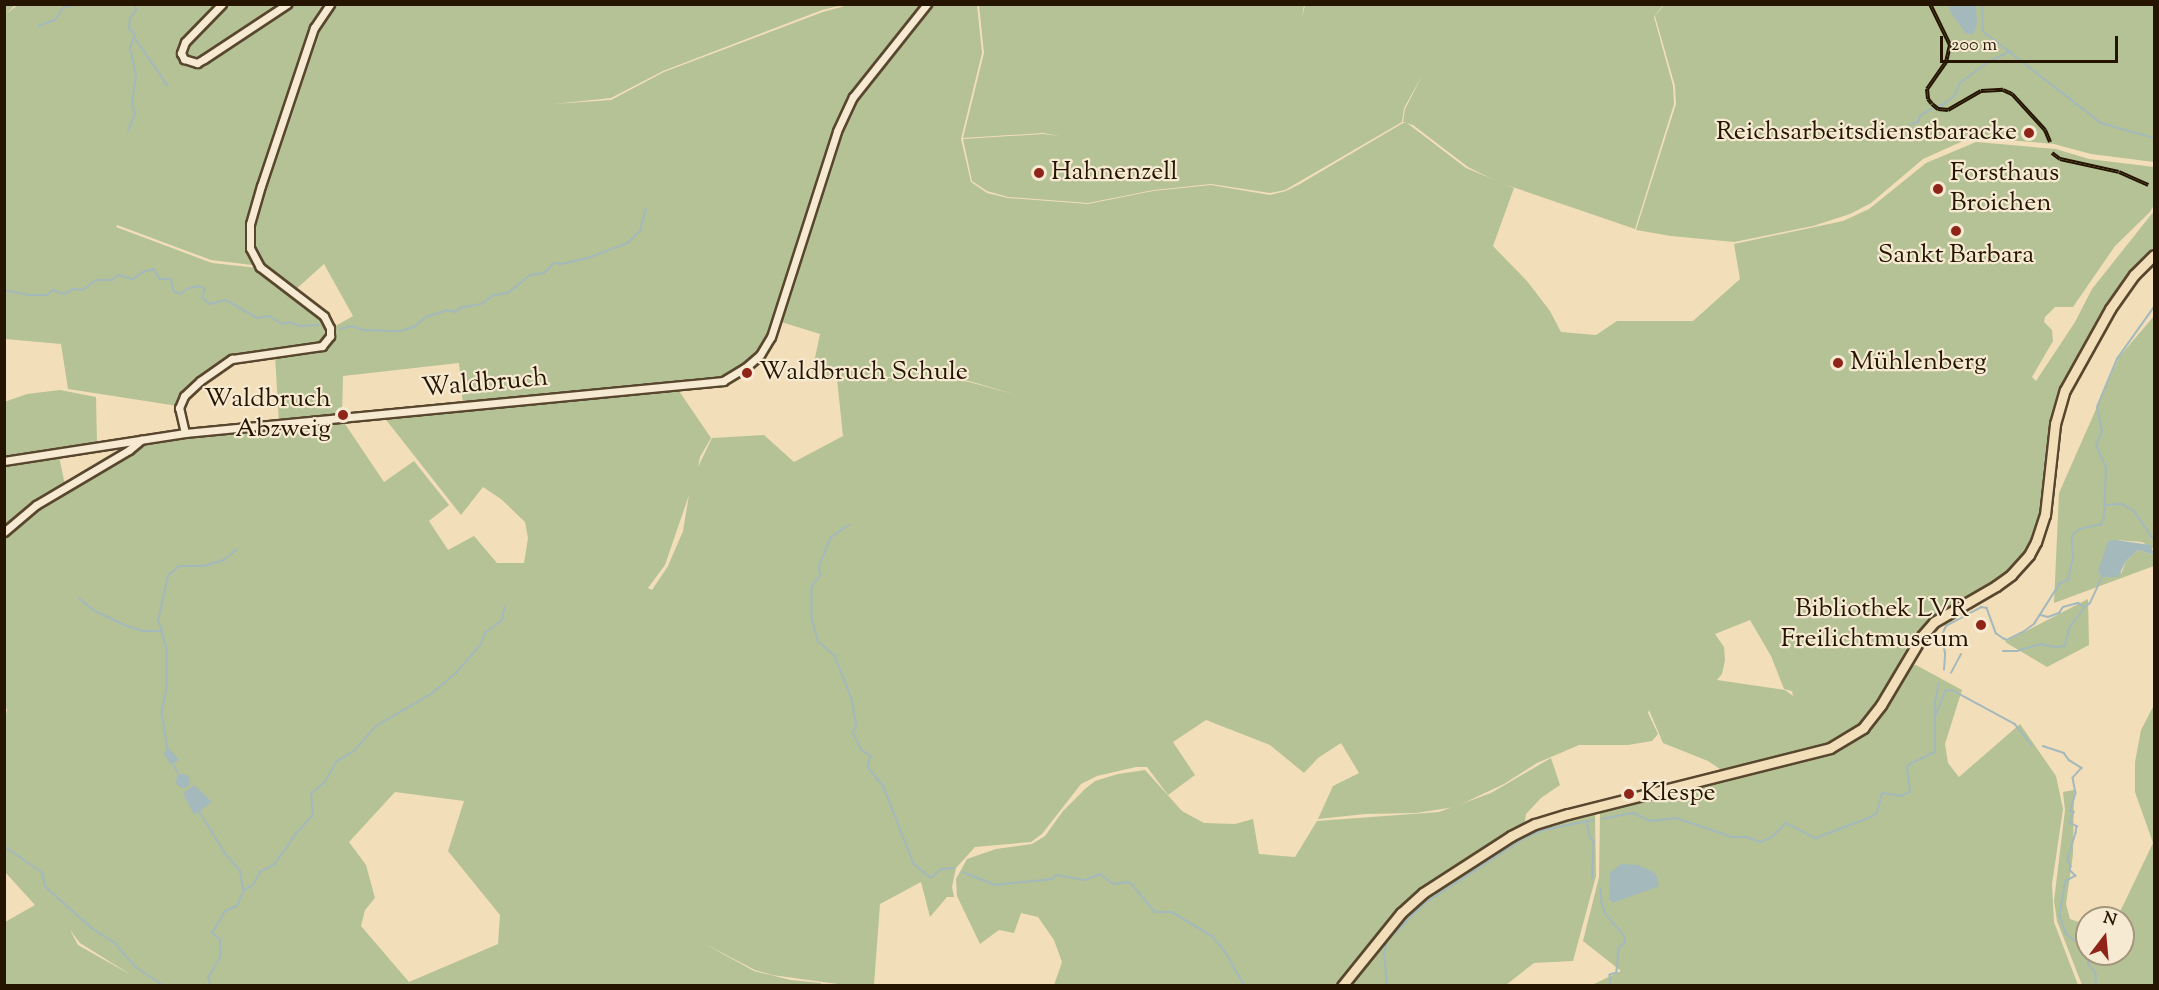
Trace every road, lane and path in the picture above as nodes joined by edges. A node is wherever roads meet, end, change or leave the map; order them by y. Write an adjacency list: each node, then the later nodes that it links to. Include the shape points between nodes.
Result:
1 (222, 4): 2 (street, via 185,42 181,53 184,59 197,63)
2 (287, 4)
3 (330, 4): 6 (street, via 314,28 250,224 250,248 260,267 324,316 330,336 322,345 232,359 184,396 179,408)
4 (927, 4): 6 (street, Waldbruch, via 853,97 837,131 771,337 760,355 723,381)
5 (2154, 255): 10 (main road, via 2110,309 2065,390 2055,424 2045,515 2033,548 2011,575 1934,622 1868,722 1830,748 1568,814 1511,836 1439,881 1401,913)
6 (185, 433): 7 (street, Waldbruch)
7 (141, 440): 8 (street, Waldbruch); 9 (street, via 36,505)
8 (4, 461)
9 (4, 532)
10 (1342, 986)

